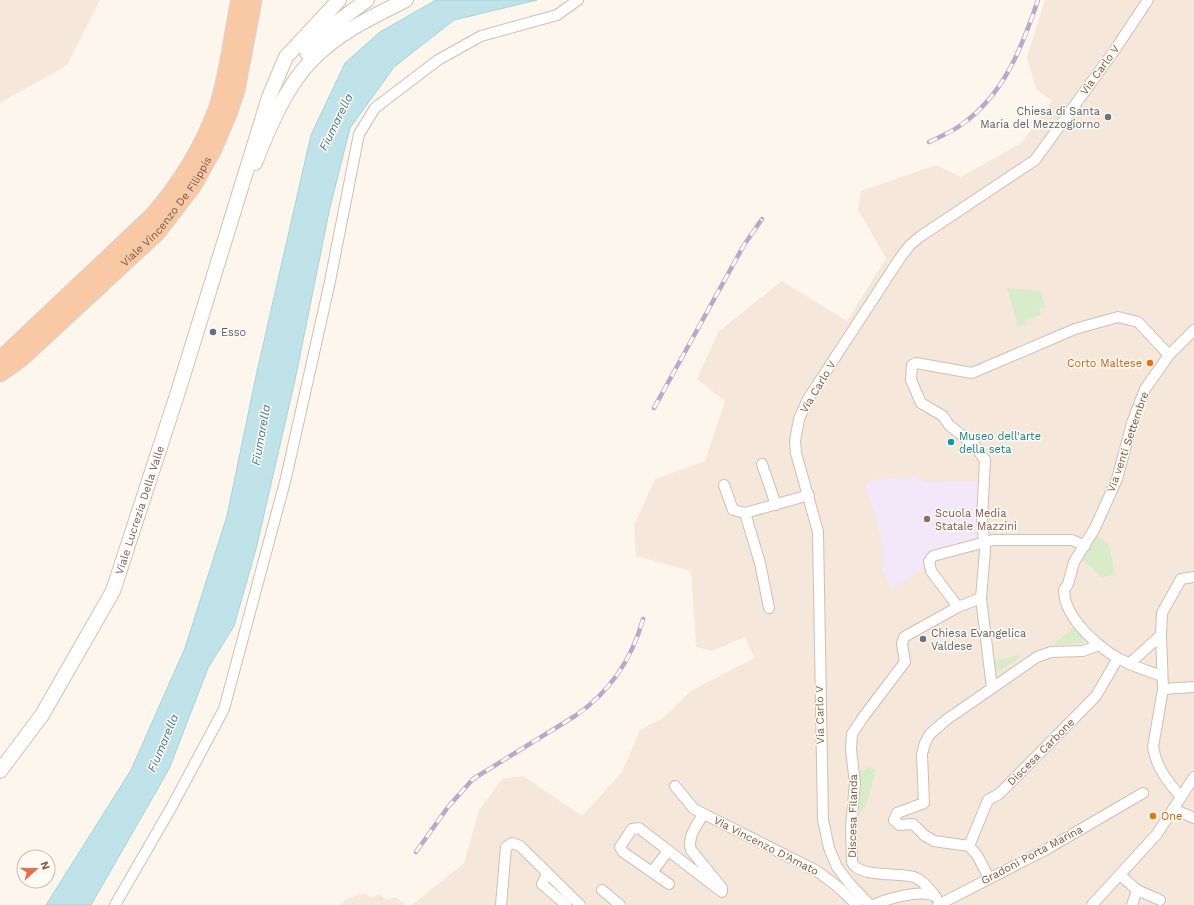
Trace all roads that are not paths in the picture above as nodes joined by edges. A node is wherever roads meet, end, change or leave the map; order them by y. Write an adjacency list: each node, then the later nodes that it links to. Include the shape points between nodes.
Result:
1 (240, 0): 14 (highway, Viale Vincenzo De Filippis, via 217,110 187,172 152,217)
2 (253, 0): 15 (highway, Viale Vincenzo De Filippis, via 236,90 213,148 193,185 157,232 22,357)
3 (339, 0): 9 (main road, via 286,57)
4 (348, 0): 9 (main road, via 303,47)
5 (367, 0): 10 (main road, via 346,14 327,32 290,76 274,103)
6 (406, 0): 10 (main road, via 344,33 311,60 299,74 278,111)
7 (578, 0): 54 (street, via 557,15 481,36 438,60 375,108 359,134 329,286 286,478 224,709)
8 (1148, 0): 18 (street, Via Carlo V, via 1035,160 921,236 900,258 816,386 801,414 795,441 796,453)
9 (269, 97): 11 (main road, Viale Lucrezia Della Valle)
10 (259, 153): 11 (main road, Viale Lucrezia Della Valle)
11 (230, 226): 35 (main road, Viale Lucrezia Della Valle, via 113,591 42,715)
12 (1194, 330): 13 (street, Via venti Settembre)
13 (1169, 355): 21 (street, via 1138,322 1112,318 1076,329 972,373 913,364 910,380 921,403 943,416 949,425 975,446 983,458 985,464 982,519); 22 (street, Via venti Settembre, via 1145,388 1132,423 1117,479)
14 (0, 360)
15 (0, 373)
16 (762, 464): 19 (street)
17 (724, 485): 20 (street, via 733,510)
18 (808, 495): 19 (street); 60 (street, Via Carlo V, via 819,547 823,820 829,848 837,867 849,884)
19 (776, 505): 20 (street)
20 (745, 513): 26 (street, via 760,563)
21 (985, 542): 22 (street, via 1072,540); 24 (street); 25 (street, via 935,555 930,560 931,571)
22 (1085, 546): 28 (street, Via venti Settembre, via 1074,562 1064,594 1072,615)
23 (1194, 577): 27 (street, via 1181,579 1165,606)
24 (981, 598): 25 (street, Discesa Filanda); 33 (street)
25 (958, 607): 53 (street, Discesa Filanda, via 904,637 902,644 905,662 852,734 855,783 851,821 852,862 857,869 914,877 925,885)
26 (769, 608)
27 (1160, 636): 30 (street); 31 (street)
28 (1099, 645): 29 (street, Via venti Settembre); 33 (street, via 1083,651 1041,654)
29 (1118, 658): 30 (street, Via venti Settembre); 43 (street, Discesa Carbone, via 1096,696 999,794 988,800)
30 (1129, 664): 31 (street, Via venti Settembre)
31 (1162, 676): 34 (street)
32 (1194, 687): 34 (street)
33 (992, 688): 43 (street, via 930,734 922,754 924,803 898,813 894,818 897,824 913,824 924,836 934,841)
34 (1163, 689): 39 (street, via 1154,739 1154,755 1164,776)
35 (0, 771)
36 (1194, 777): 39 (street)
37 (675, 786): 41 (street, Via Vincenzo D'Amato, via 694,809)
38 (1143, 792): 48 (street, Gradoni Porta Marina, via 1047,849)
39 (1181, 797): 40 (street)
40 (1173, 808): 42 (street); 47 (street, via 1157,834)
41 (703, 814): 44 (street, via 689,844 722,888 722,892); 59 (street, Via Vincenzo D'Amato, via 817,871)
42 (1194, 818)
43 (968, 846): 48 (street, via 977,855)
44 (668, 851): 45 (street); 45 (street, via 639,828 632,829 625,837 620,847 623,852)
45 (652, 872): 49 (street)
46 (547, 873): 55 (street, via 520,846 509,843 506,848); 56 (street, via 542,884); 57 (street)
47 (1120, 875): 51 (street); 62 (street)
48 (989, 878): 53 (street, Gradoni Porta Marina)
49 (669, 884)
50 (602, 890): 58 (street)
51 (1137, 890): 52 (street); 63 (street)
52 (1160, 900)
53 (938, 902): 61 (street, via 927,894 904,896)
54 (115, 905)
55 (501, 905)
56 (566, 905)
57 (580, 905)
58 (620, 905)
59 (857, 905)
60 (870, 905)
61 (873, 905)
62 (1092, 905)
63 (1132, 905)

